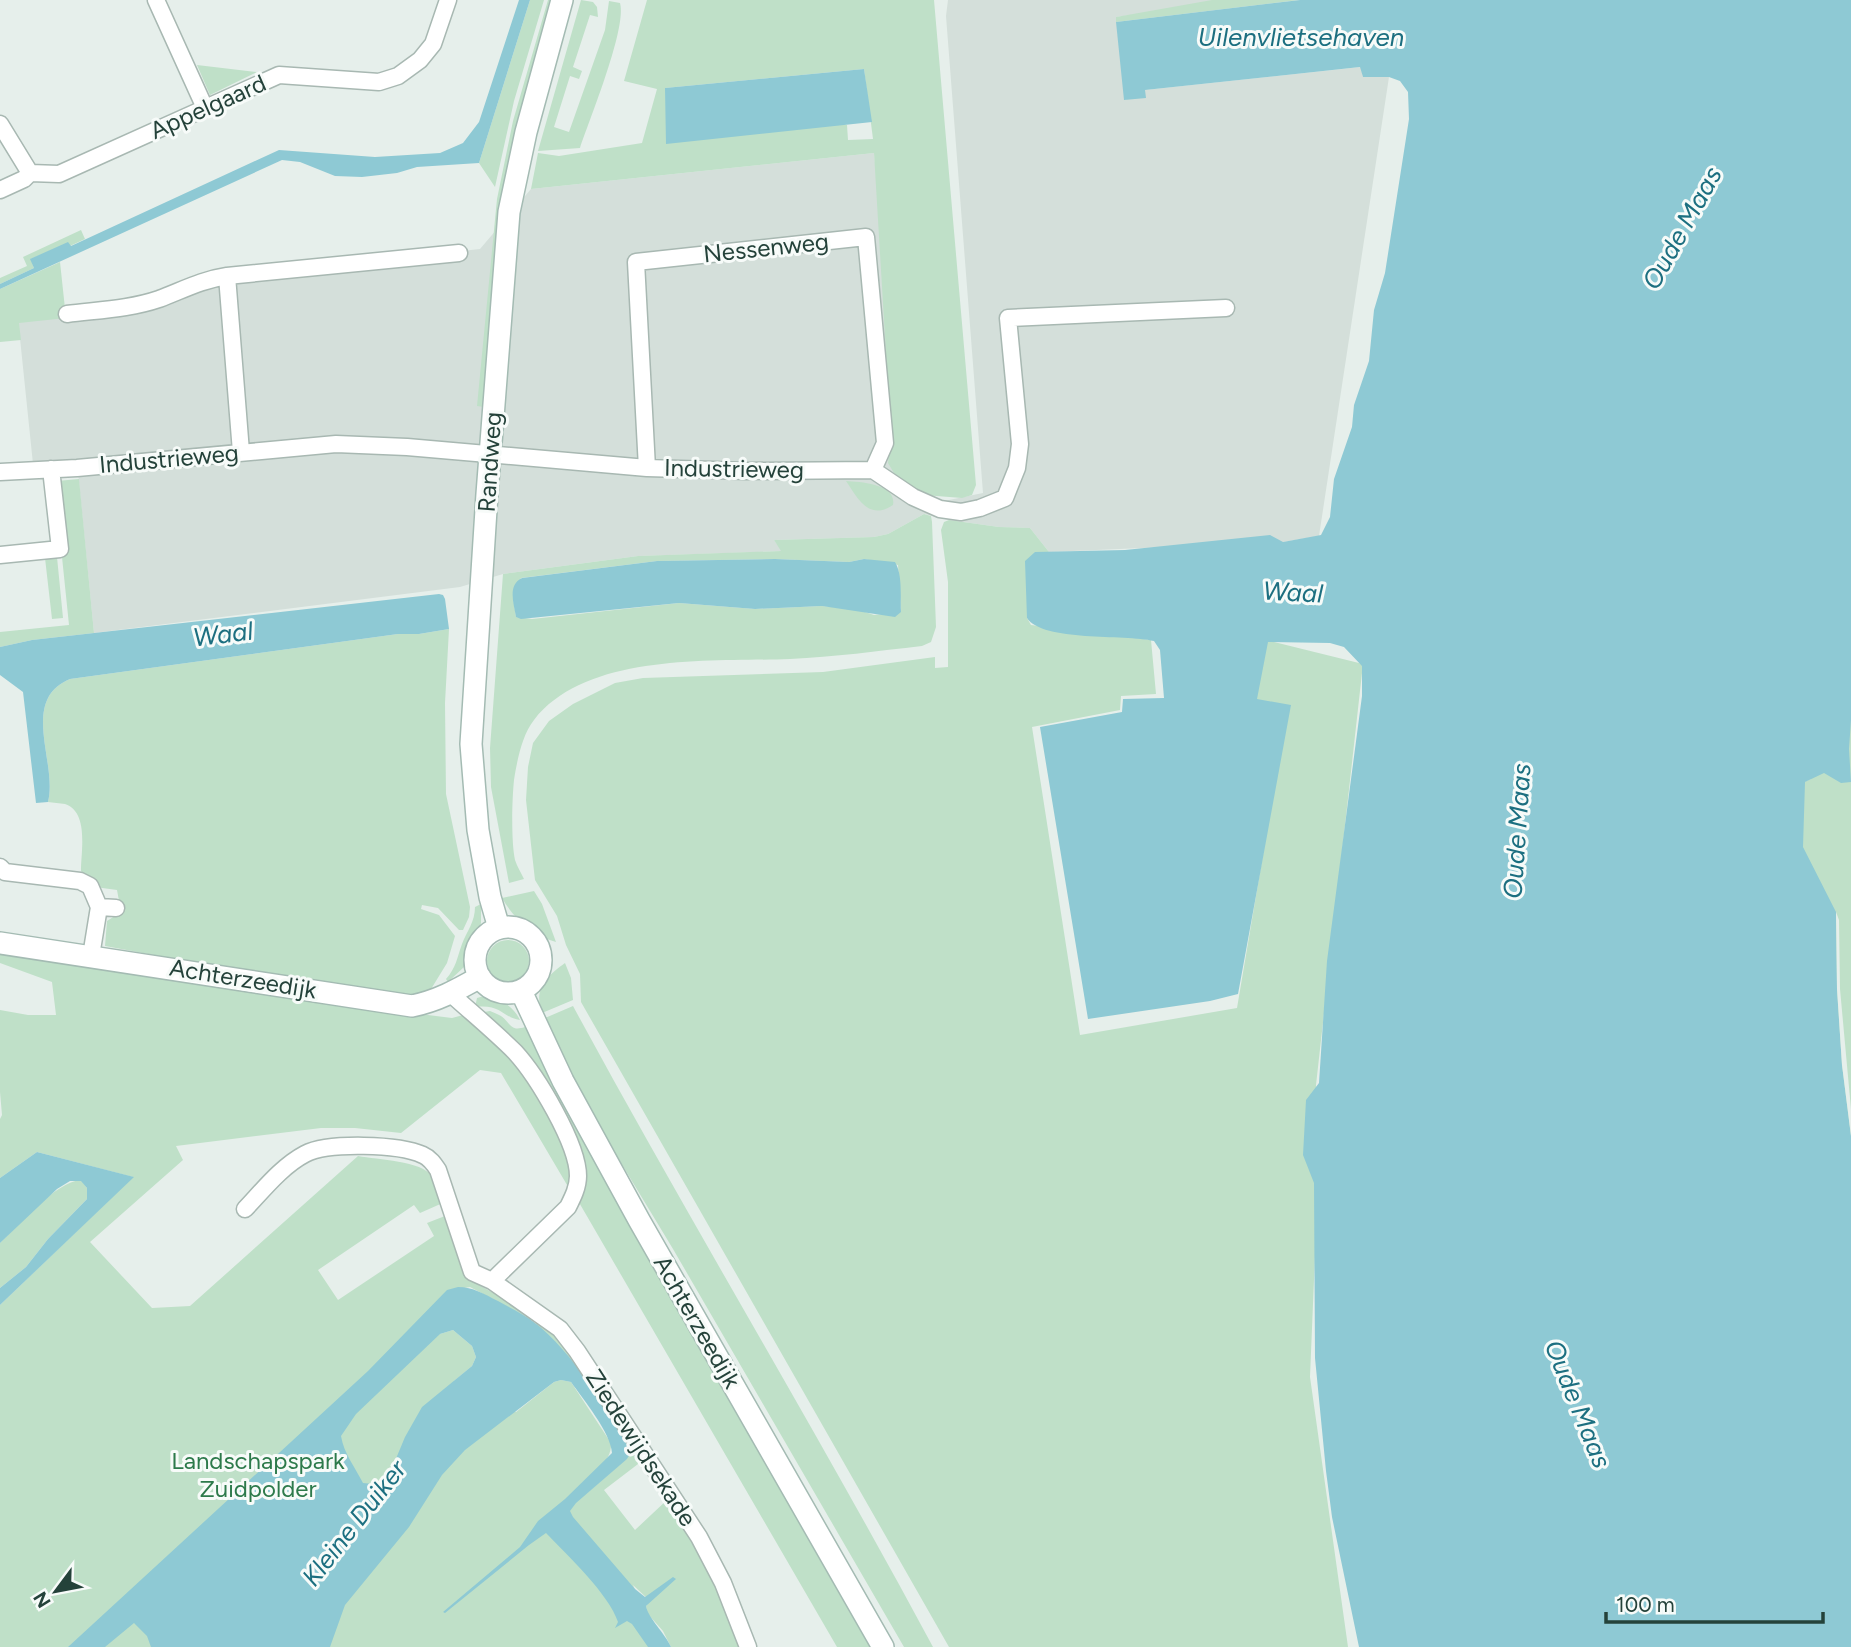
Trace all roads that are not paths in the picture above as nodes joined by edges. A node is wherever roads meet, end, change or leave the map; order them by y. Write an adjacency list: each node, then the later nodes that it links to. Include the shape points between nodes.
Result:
1 (156, 0): 4 (street)
2 (448, 0): 4 (street, Appelgaard, via 433,44 398,76 379,82 279,75)
3 (562, 0): 13 (main road, Randweg, via 509,212)
4 (205, 108): 6 (street, Appelgaard, via 59,174)
5 (0, 124): 6 (street)
6 (30, 173): 7 (street)
7 (0, 190)
8 (459, 253): 9 (street)
9 (227, 276): 11 (street, via 204,279 134,306); 12 (street)
10 (1226, 308): 16 (street, via 1008,318 1020,444 1017,468 1005,498 961,512 940,509)
11 (67, 314)
12 (241, 452): 13 (street, Industrieweg, via 336,444); 15 (street, Industrieweg)
13 (490, 455): 14 (street, Industrieweg); 22 (main road, Randweg, via 471,744 478,830)
14 (647, 468): 16 (street, Industrieweg); 16 (street, Nessenweg, via 636,261 866,237 886,443)
15 (51, 469): 17 (street, Industrieweg); 18 (street, via 60,549)
16 (873, 470)
17 (0, 472)
18 (0, 555)
19 (0, 867): 20 (street, via 5,872 80,881 90,886)
20 (99, 907): 21 (street); 24 (street)
21 (116, 908)
22 (499, 928): 25 (main road, via 477,948); 26 (main road, via 522,930 538,946 540,971)
23 (0, 943): 24 (main road, Achterzeedijk)
24 (91, 956): 27 (main road, Achterzeedijk, via 412,1006)
25 (480, 977): 26 (main road, via 493,990); 27 (main road, Achterzeedijk)
26 (521, 991): 31 (main road, Achterzeedijk, via 563,1081 639,1220)
27 (451, 994): 29 (street, via 532,1074 559,1120 578,1177 568,1207)
28 (245, 1209): 29 (street, Ziedewijdsekade, via 293,1162 319,1149 376,1147 424,1155 438,1170 472,1272)
29 (492, 1281): 30 (street, Ziedewijdsekade, via 561,1329 577,1351 699,1537)
30 (748, 1647)
31 (883, 1647)

